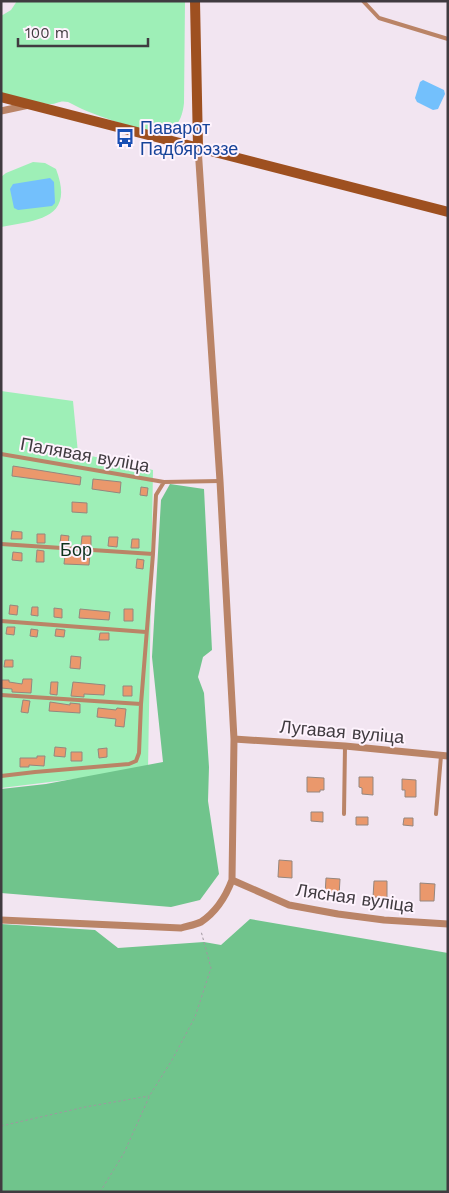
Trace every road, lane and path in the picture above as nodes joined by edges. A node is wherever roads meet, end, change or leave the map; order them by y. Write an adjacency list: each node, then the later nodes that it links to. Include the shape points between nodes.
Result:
1 (195, 1): 7 (street)
2 (363, 1): 3 (lane, via 379,18)
3 (448, 39)
4 (1, 97): 5 (street)
5 (30, 105): 6 (street); 7 (street)
6 (1, 111)
7 (198, 147): 8 (street); 10 (street)
8 (448, 212)
9 (1, 454): 11 (lane, Палявая вуліца)
10 (220, 481): 11 (lane, Палявая вуліца); 18 (street)
11 (164, 482): 13 (lane, via 156,495)
12 (1, 544): 13 (lane)
13 (153, 554): 15 (lane)
14 (1, 622): 15 (lane)
15 (146, 632): 17 (lane)
16 (1, 695): 17 (lane)
17 (140, 704): 21 (lane, via 136,761)
18 (234, 738): 19 (street, Лугавая вуліца); 24 (street)
19 (345, 746): 20 (street, Лугавая вуліца); 22 (lane)
20 (444, 756): 23 (lane)
21 (1, 776)
22 (344, 814)
23 (436, 814)
24 (232, 880): 26 (street, via 226,895); 27 (street, Лясная вуліца, via 289,905 384,920)
25 (1, 920): 26 (street, via 181,928)
26 (199, 923): 28 (path, via 211,968 196,1017)
27 (448, 924)
28 (150, 1095): 29 (path); 30 (path, via 124,1152)
29 (1, 1126)
30 (100, 1192)

